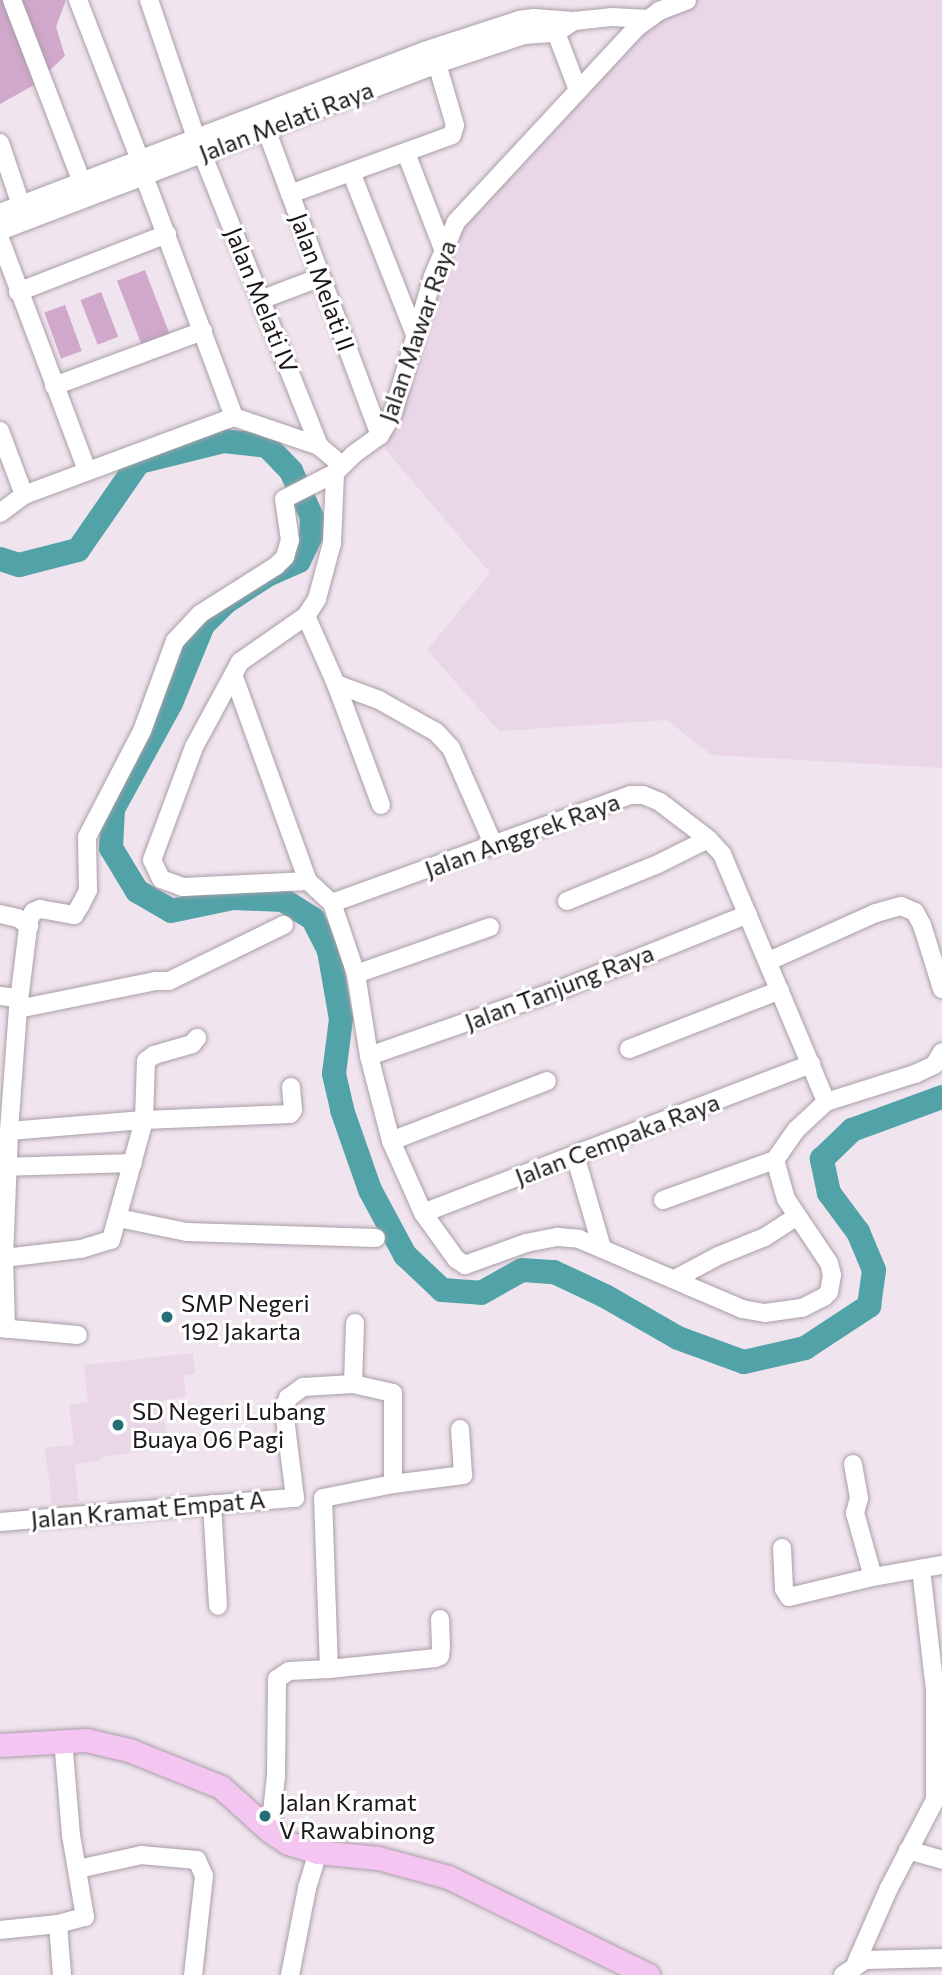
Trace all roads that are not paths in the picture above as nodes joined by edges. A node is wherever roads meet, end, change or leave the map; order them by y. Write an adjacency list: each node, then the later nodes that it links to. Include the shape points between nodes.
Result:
1 (12, 0): 16 (street)
2 (78, 0): 14 (street)
3 (149, 0): 12 (street, Jalan Melati IV)
4 (687, 0): 5 (street)
5 (653, 10): 6 (street, Jalan Melati Raya); 8 (street, Jalan Mawar Raya)
6 (553, 26): 7 (street, Jalan Melati Raya); 8 (street); 9 (street, Jalan Melati Raya, via 519,20 424,51)
7 (437, 64): 9 (street, Jalan Melati Raya); 13 (street, via 456,131)
8 (578, 90): 23 (street, Jalan Mawar Raya, via 479,194 456,222)
9 (343, 91): 10 (street, Jalan Melati Raya); 12 (street, Jalan Melati Raya)
10 (266, 129): 12 (street, Jalan Melati Raya); 17 (street, Jalan Melati II)
11 (0, 143): 18 (street)
12 (200, 146): 14 (street, Jalan Melati Raya); 26 (street, Jalan Melati IV)
13 (406, 153): 15 (street); 23 (street)
14 (142, 168): 16 (street, Jalan Melati Raya); 20 (street, Jalan Melati Raya); 21 (street)
15 (351, 172): 17 (street); 28 (street)
16 (82, 182): 18 (street, Jalan Melati Raya)
17 (290, 194): 24 (street, Jalan Melati II)
18 (21, 205): 19 (street, Jalan Melati Raya)
19 (0, 213)
20 (0, 231)
21 (167, 234): 25 (street); 27 (street)
22 (0, 239): 25 (street)
23 (443, 249): 28 (street, Jalan Mawar Raya)
24 (321, 277): 26 (street); 32 (street, Jalan Melati II)
25 (18, 292): 29 (street)
26 (263, 299): 33 (street, Jalan Melati IV)
27 (203, 331): 29 (street); 30 (street)
28 (416, 337): 32 (street, Jalan Mawar Raya, via 393,413)
29 (54, 386): 34 (street)
30 (234, 417): 33 (street); 34 (street)
31 (0, 431): 36 (street)
32 (380, 435): 35 (street, Jalan Mawar Raya)
33 (319, 446): 35 (street)
34 (87, 470): 36 (street)
35 (333, 472): 38 (street, via 332,543 317,599); 50 (street, Jalan Mawar Raya, via 284,499 290,540 285,557 200,614 175,641 142,731 87,837 88,890 80,906 74,915 40,909 33,912)
36 (24, 495): 37 (street)
37 (0, 513)
38 (306, 616): 39 (street, via 245,657); 40 (street)
39 (234, 677): 44 (street); 44 (street, via 194,747 153,866 161,879 183,887)
40 (337, 684): 41 (street); 43 (street, via 379,700 436,732 451,748)
41 (381, 804)
42 (708, 839): 43 (street, Jalan Anggrek Raya, via 660,802 630,795); 45 (street); 48 (street, Jalan Anggrek Raya, via 722,854)
43 (494, 846): 46 (street, Jalan Anggrek Raya)
44 (308, 881): 46 (street)
45 (567, 901)
46 (332, 903): 53 (street)
47 (0, 914): 50 (street)
48 (748, 914): 52 (street, Jalan Anggrek Raya); 61 (street, Jalan Tanjung Raya, via 564,988)
49 (284, 925): 57 (street, via 169,981)
50 (29, 926): 57 (street)
51 (490, 927): 53 (street)
52 (769, 961): 54 (street, via 901,906 915,912 922,925); 55 (street, Jalan Anggrek Raya)
53 (356, 974): 61 (street)
54 (942, 989)
55 (780, 990): 59 (street); 62 (street, Jalan Anggrek Raya)
56 (0, 996): 57 (street)
57 (19, 1003): 67 (street)
58 (197, 1038): 66 (street, via 146,1061)
59 (629, 1049)
60 (942, 1052): 65 (street, via 934,1065 915,1074)
61 (369, 1056): 68 (street)
62 (811, 1064): 65 (street, Jalan Anggrek Raya); 69 (street, Jalan Cempaka Raya)
63 (547, 1081): 68 (street)
64 (291, 1087): 66 (street, via 290,1114)
65 (826, 1102): 70 (street, via 796,1130)
66 (144, 1120): 67 (street); 71 (street)
67 (9, 1131): 72 (street)
68 (391, 1141): 74 (street)
69 (575, 1155): 74 (street, Jalan Cempaka Raya); 78 (street)
70 (775, 1160): 73 (street); 75 (street, via 786,1199)
71 (132, 1163): 72 (street); 76 (street)
72 (4, 1167): 79 (street)
73 (663, 1200)
74 (424, 1213): 78 (street, via 465,1265 558,1237)
75 (797, 1216): 80 (street, via 765,1237 718,1255); 80 (street, via 829,1263 831,1286 824,1297 796,1310 765,1313 733,1306)
76 (118, 1218): 77 (street, via 187,1232); 79 (street, via 108,1243)
77 (376, 1238)
78 (601, 1248): 80 (street)
79 (4, 1258): 82 (street)
80 (676, 1279)
81 (355, 1323): 84 (street)
82 (3, 1328): 83 (street)
83 (78, 1335)
84 (353, 1384): 87 (street, via 393,1393); 88 (street, Jalan Kramat Empat A, via 303,1387 288,1398 284,1410 295,1498)
85 (460, 1429): 87 (street, via 463,1475)
86 (853, 1464): 93 (street, via 859,1498 855,1513)
87 (393, 1484): 97 (street, via 323,1498)
88 (212, 1504): 89 (street, Jalan Kramat Empat A); 94 (street)
89 (0, 1521)
90 (782, 1548): 93 (street, via 784,1589 789,1597)
91 (942, 1565): 92 (street)
92 (921, 1569): 93 (street); 96 (street)
93 (873, 1577)
94 (218, 1606)
95 (440, 1619): 97 (street, via 440,1656)
96 (936, 1657): 101 (street, via 935,1800)
97 (330, 1669): 100 (street, via 289,1671 277,1679)
98 (63, 1740): 99 (main road); 100 (main road, via 110,1744 194,1774 231,1794); 104 (street)
99 (0, 1745)
100 (270, 1831): 102 (main road, via 288,1843)
101 (908, 1850): 103 (street); 108 (street)
102 (318, 1852): 111 (street); 112 (main road, via 378,1858 448,1877)
103 (942, 1860)
104 (78, 1869): 105 (street, via 85,1917); 110 (street, via 141,1856 197,1860 204,1876)
105 (58, 1924): 106 (street); 109 (street)
106 (0, 1930)
107 (942, 1958): 108 (street)
108 (856, 1963): 113 (street)
109 (62, 1975)
110 (193, 1975)
111 (290, 1975)
112 (648, 1975)
113 (842, 1975)

